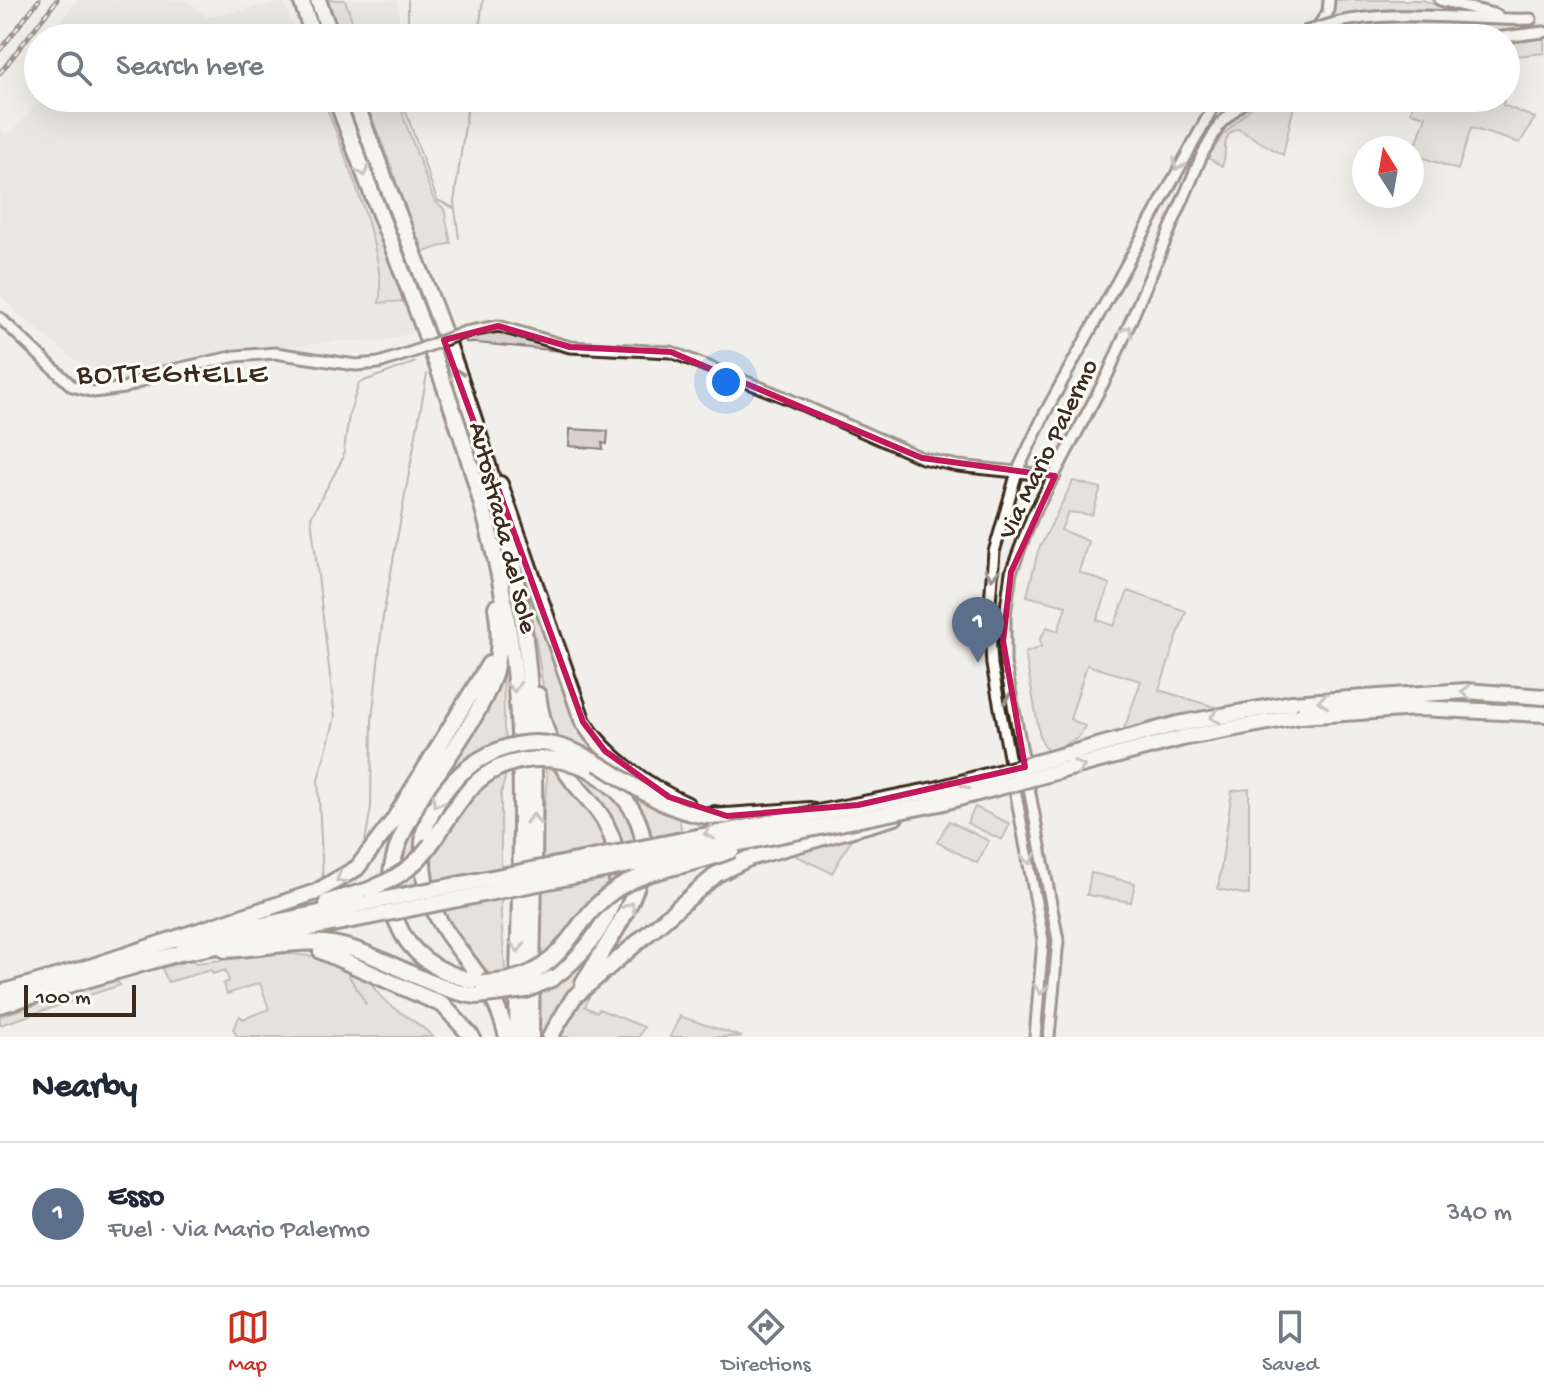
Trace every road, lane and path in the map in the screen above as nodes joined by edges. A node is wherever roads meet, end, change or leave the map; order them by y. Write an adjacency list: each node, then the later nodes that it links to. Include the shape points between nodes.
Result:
1 (301, 0): 7 (highway)
2 (318, 0): 8 (highway)
3 (1329, 0): 9 (street, via 1328,12)
4 (1440, 0): 6 (street)
5 (1544, 18): 6 (street)
6 (1531, 19): 10 (street, bridge, via 1407,14)
7 (309, 24)
8 (327, 24)
9 (1317, 24)
10 (1333, 24)
11 (1544, 32): 12 (street)
12 (1520, 35)
13 (341, 112): 21 (highway, Autostrada del Sole, one-way to 21, via 417,311)
14 (359, 112): 18 (highway, Autostrada del Sole, one-way to 14)
15 (1210, 112): 19 (street, Via Mario Palermo, one-way to 19)
16 (1233, 112): 20 (street, Via Mario Palermo, one-way to 16, via 1108,374 1203,153)
17 (0, 318): 19 (street, bridge, via 72,386 94,392 236,356 275,353 356,365 379,363 465,332 498,326 570,347 671,352 922,458)
18 (468, 405): 22 (highway, Autostrada del Sole, via 495,496); 28 (highway, bridge, via 494,465 577,710 605,751 669,797)
19 (1017, 472): 20 (street); 42 (street, Via Mario Palermo, one-way to 42, via 994,552 989,641 1043,940)
20 (1055, 476): 43 (street, Via Mario Palermo, one-way to 20, via 1056,930 1003,641 1011,572 1022,537)
21 (478, 500): 23 (highway); 39 (highway, Autostrada del Sole, one-way to 39, via 510,639 516,713)
22 (525, 637): 31 (highway, bridge, via 541,714 556,752 605,821 616,856 615,896 600,931 575,962 553,978 526,990 477,996 435,987 352,950 324,943); 40 (highway, Autostrada del Sole, one-way to 22, via 534,786)
23 (498, 641): 29 (highway, bridge, via 493,677 480,708 392,857 389,893 395,919 428,962 482,983 515,979 554,960 601,902 626,884); 33 (highway, one-way to 33, via 485,673 393,821 357,868 316,892)
24 (1544, 697): 27 (highway, one-way to 27, bridge, via 1466,691 1292,703 1178,724)
25 (1544, 714): 26 (highway, one-way to 25, bridge, via 1182,738 1300,716 1417,708)
26 (940, 803): 29 (highway, bridge); 35 (highway, bridge, via 749,858 717,874)
27 (858, 805): 28 (highway, bridge); 30 (highway, one-way to 30, bridge)
28 (727, 816): 38 (highway, one-way to 38, bridge, via 709,818 663,806 585,754 560,746 526,744 489,754 455,778 424,832 422,869 428,900 443,930 485,984)
29 (758, 838): 32 (highway, bridge)
30 (259, 925): 33 (highway); 35 (highway, one-way to 30, bridge, via 631,907 645,867 642,838 631,807 611,782 587,768 545,758 498,768 469,790 427,849 393,879)
31 (289, 946): 32 (highway); 37 (highway, via 335,955 443,1005)
32 (176, 954): 36 (highway)
33 (93, 966): 34 (highway)
34 (0, 993)
35 (574, 997): 41 (highway)
36 (0, 1005)
37 (472, 1037)
38 (507, 1037)
39 (517, 1037)
40 (531, 1037)
41 (550, 1037)
42 (1035, 1037)
43 (1049, 1037)

